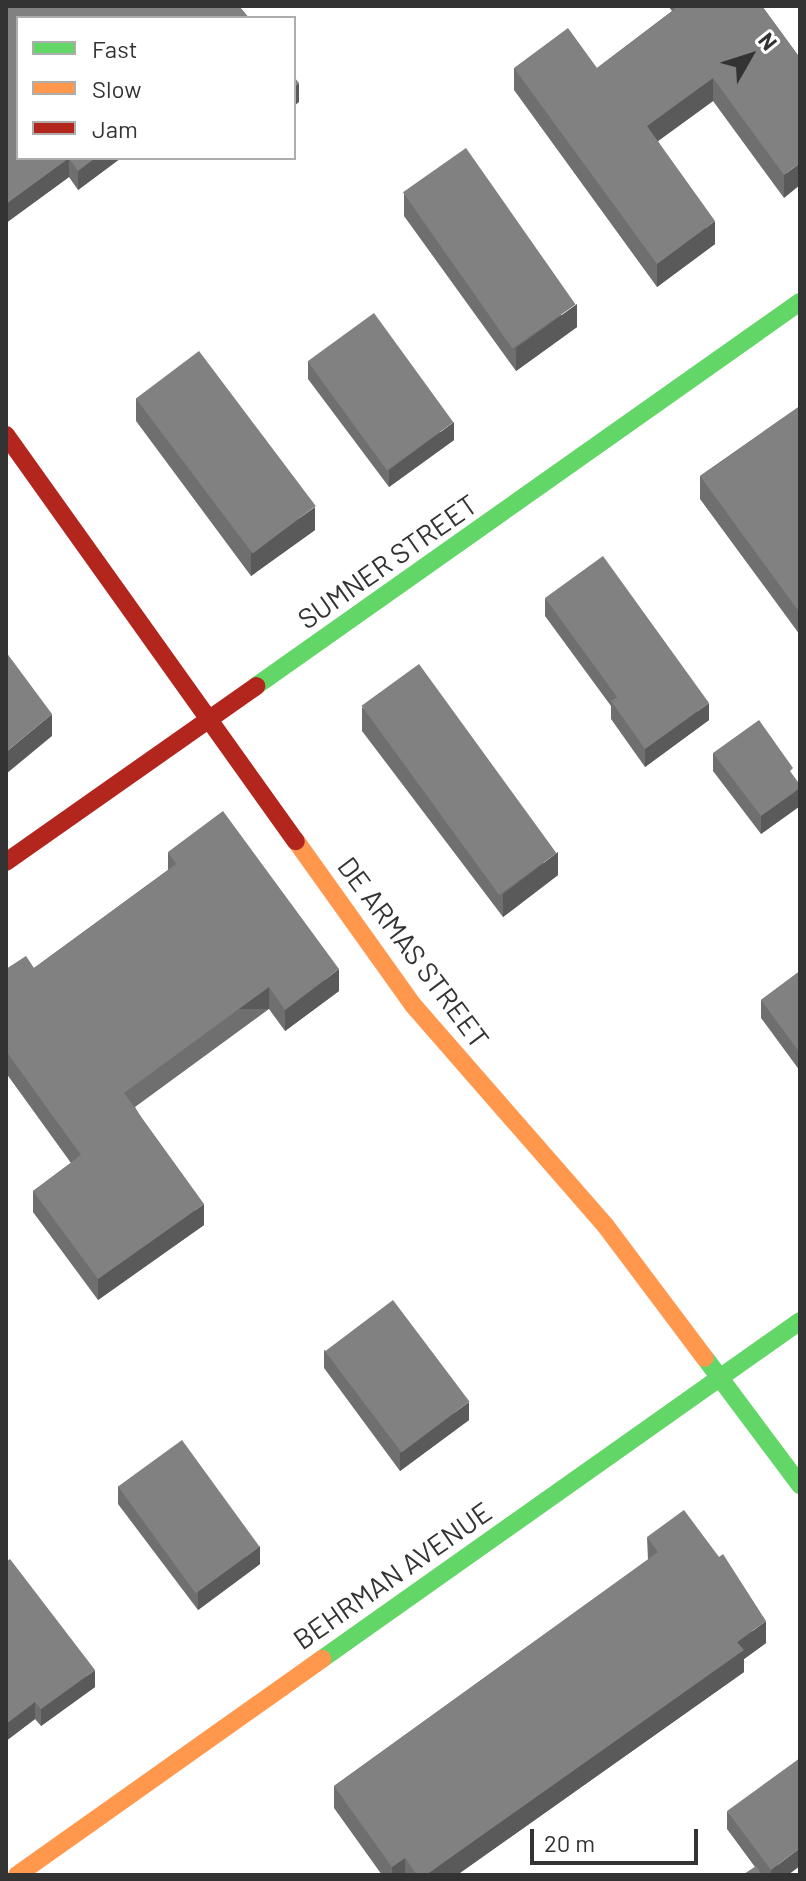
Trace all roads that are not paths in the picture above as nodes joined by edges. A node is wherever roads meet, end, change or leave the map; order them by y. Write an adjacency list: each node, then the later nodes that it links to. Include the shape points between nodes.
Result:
1 (800, 302): 3 (street, SUMNER STREET)
2 (6, 435): 3 (street, DE ARMAS STREET)
3 (211, 720): 4 (street, SUMNER STREET); 6 (street, DE ARMAS STREET, via 413,1005 605,1225)
4 (6, 862)
5 (800, 1321): 6 (street, BEHRMAN AVENUE)
6 (722, 1377): 7 (street, DE ARMAS STREET); 8 (street, BEHRMAN AVENUE)
7 (800, 1485)
8 (17, 1875)

